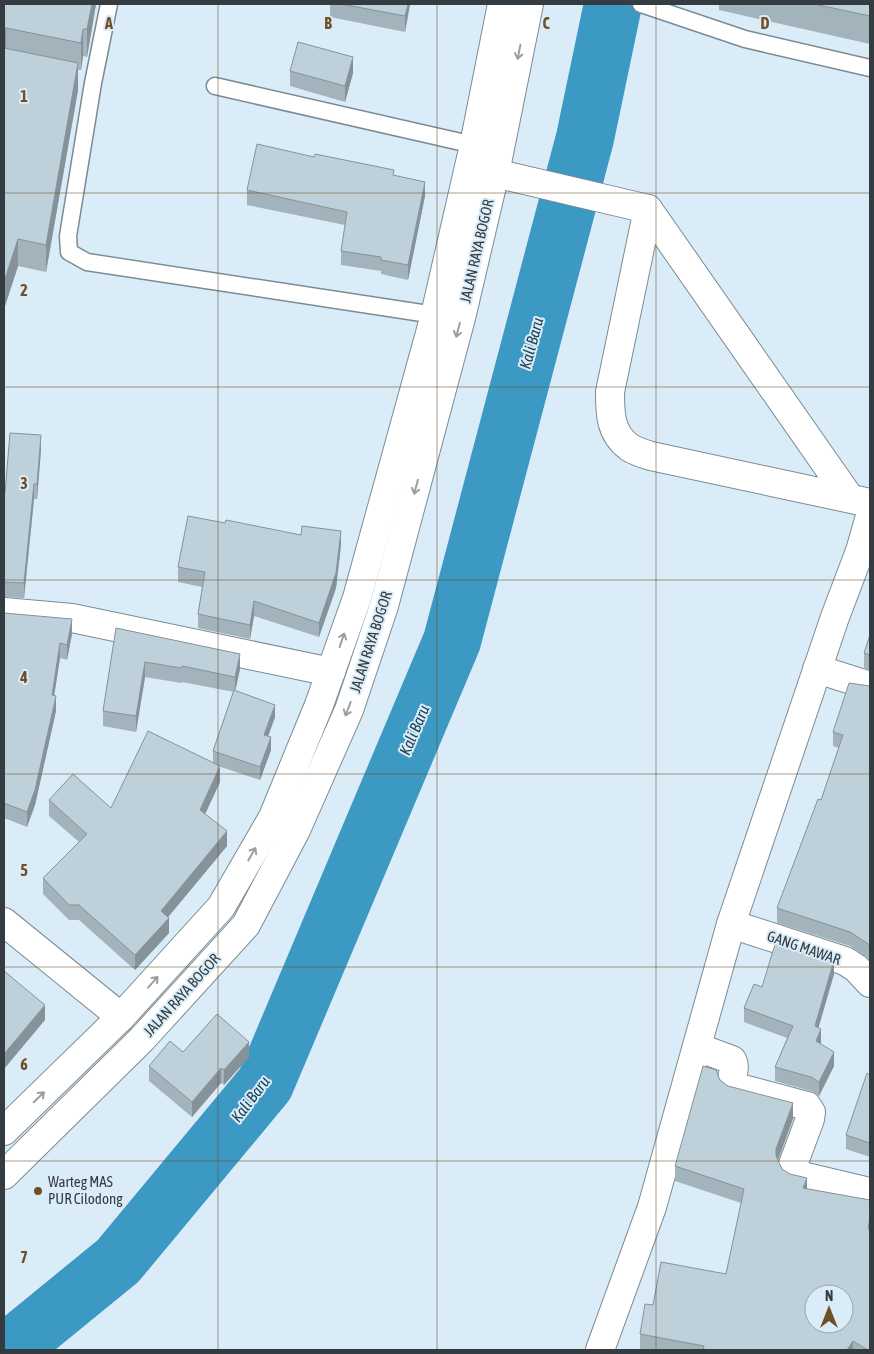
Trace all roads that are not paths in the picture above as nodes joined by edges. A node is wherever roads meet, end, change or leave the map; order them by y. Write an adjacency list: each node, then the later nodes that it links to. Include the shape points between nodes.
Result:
1 (109, 4): 7 (lane)
2 (502, 4): 9 (main road, JALAN RAYA BOGOR)
3 (529, 4): 10 (main road, JALAN RAYA BOGOR, one-way to 10)
4 (641, 4): 5 (lane, via 745,39)
5 (870, 68)
6 (75, 79): 7 (lane)
7 (93, 83): 12 (lane, via 68,236 69,252 88,262)
8 (215, 86): 9 (lane)
9 (474, 145): 12 (main road, JALAN RAYA BOGOR)
10 (496, 173): 11 (main road); 25 (main road, JALAN RAYA BOGOR, one-way to 25, via 384,606 349,710 296,830 246,925 142,1039)
11 (648, 209): 13 (main road); 13 (main road, via 610,392 610,416 617,435 630,448 651,456)
12 (435, 315): 17 (main road, JALAN RAYA BOGOR, one-way to 12, via 357,598)
13 (860, 500)
14 (870, 516): 16 (main road)
15 (4, 612): 17 (main road, via 72,618)
16 (817, 669): 18 (main road); 20 (main road)
17 (331, 672): 22 (main road, JALAN RAYA BOGOR, one-way to 17, via 221,907 273,817)
18 (870, 686)
19 (4, 922): 22 (main road)
20 (731, 924): 21 (main road, GANG MAWAR, via 845,961); 23 (main road)
21 (870, 983)
22 (121, 1017): 24 (main road, JALAN RAYA BOGOR, one-way to 22)
23 (697, 1047): 26 (main road, via 732,1060 735,1064 732,1086 807,1106 811,1112 810,1119 790,1170 794,1174); 27 (main road, via 652,1207)
24 (4, 1132)
25 (4, 1175)
26 (870, 1192)
27 (600, 1350)

